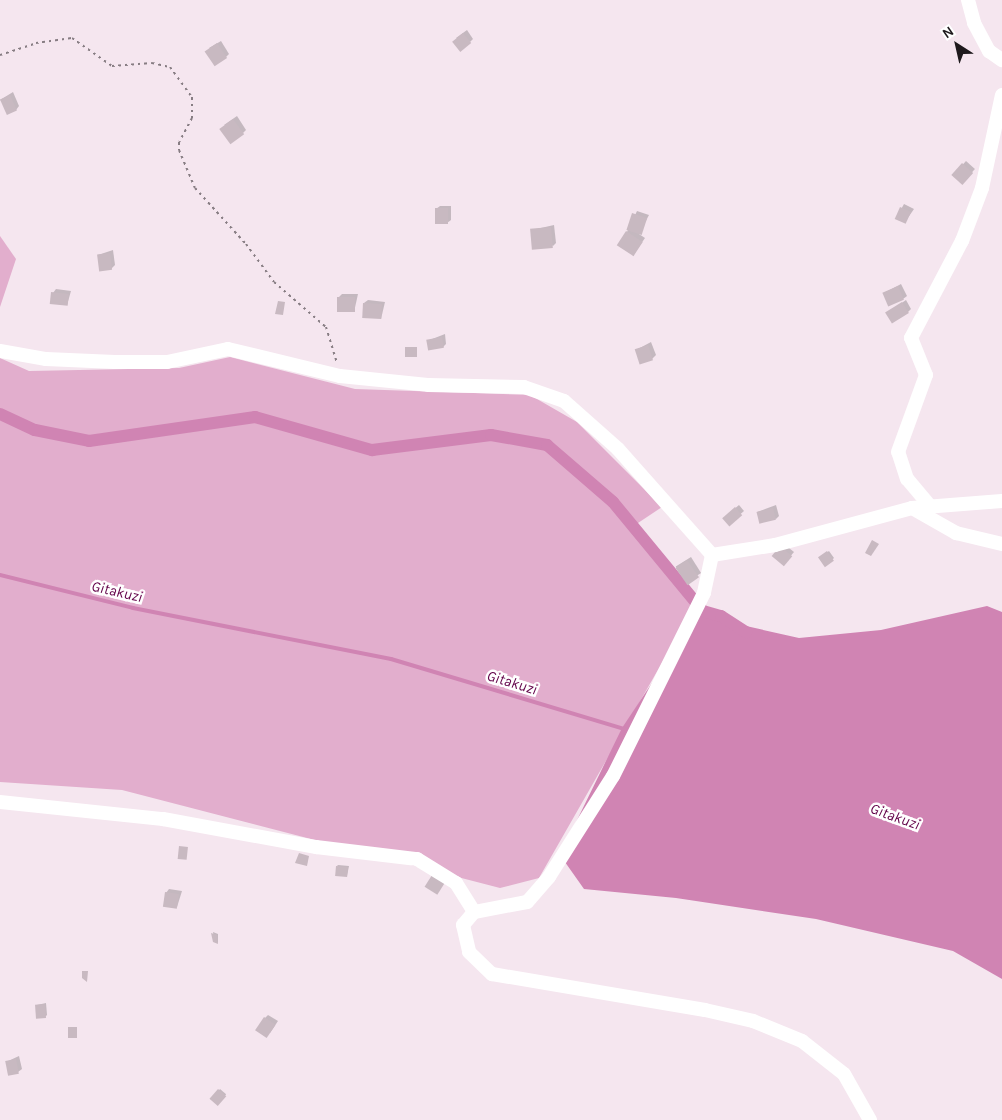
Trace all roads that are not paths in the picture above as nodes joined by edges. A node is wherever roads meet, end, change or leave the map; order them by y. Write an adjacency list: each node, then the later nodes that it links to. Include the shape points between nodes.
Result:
1 (968, 0): 2 (street, via 974,23 989,51)
2 (1002, 60)
3 (1002, 94): 6 (street, via 982,188 962,241 911,338 926,375 898,452 907,479)
4 (0, 351): 9 (street, via 46,359 167,362 228,350 340,376 428,385 524,387 564,401 618,449)
5 (1002, 501): 6 (street)
6 (930, 506): 7 (street)
7 (912, 508): 8 (street, via 956,533); 9 (street, via 776,545)
8 (1002, 544)
9 (712, 555): 11 (street, via 702,597 629,746 549,877 527,902)
10 (0, 802): 11 (street, via 162,820 316,847 417,859 456,883)
11 (474, 912): 12 (street, via 463,926 470,952 492,974 624,995 753,1021 802,1041 824,1056 844,1074)
12 (870, 1120)

